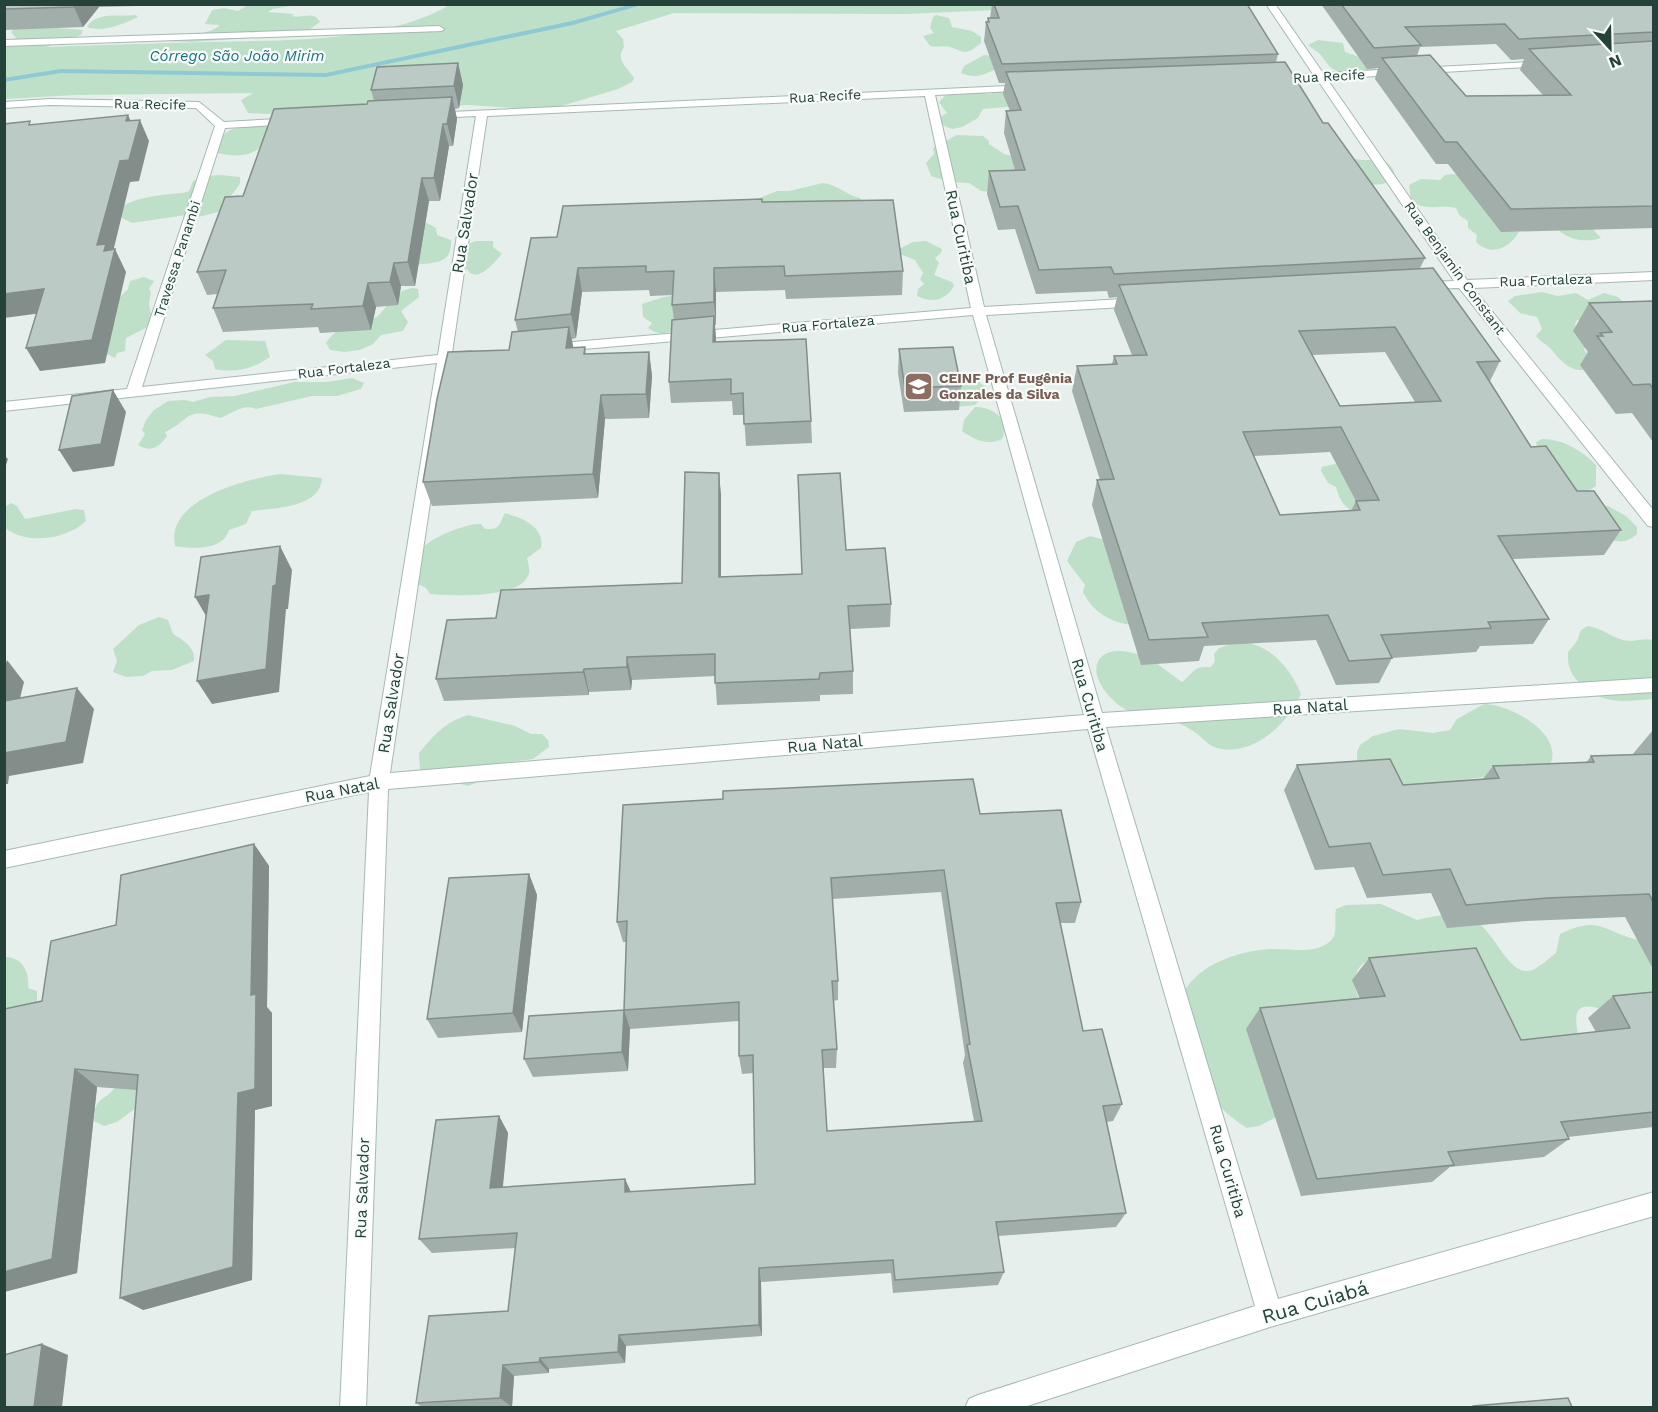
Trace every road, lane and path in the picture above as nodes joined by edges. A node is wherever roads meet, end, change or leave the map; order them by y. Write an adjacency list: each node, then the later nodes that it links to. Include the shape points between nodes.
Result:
1 (1270, 4): 5 (street, Rua Benjamin Constant)
2 (439, 29): 3 (street)
3 (4, 43)
4 (1558, 62): 5 (street, Rua Recife)
5 (1320, 77): 6 (street, Rua Recife); 15 (street, Rua Benjamin Constant)
6 (1261, 79)
7 (1036, 87): 8 (street, Rua Recife)
8 (929, 91): 10 (street, Rua Recife); 18 (street, Rua Curitiba)
9 (4, 105): 13 (street, Rua Recife, via 199,105)
10 (482, 113): 11 (street, Rua Recife); 21 (street, Rua Salvador)
11 (423, 116)
12 (304, 121): 13 (street)
13 (221, 125): 22 (street, Travessa Panambi)
14 (1653, 276): 15 (street, Rua Fortaleza)
15 (1462, 283): 16 (street, Rua Fortaleza); 24 (street, Rua Benjamin Constant)
16 (1403, 287)
17 (1155, 301): 18 (street, Rua Fortaleza)
18 (978, 311): 19 (street, Rua Fortaleza); 26 (street, Rua Curitiba)
19 (538, 349)
20 (490, 353): 21 (street, Rua Fortaleza)
21 (443, 357): 22 (street, Rua Fortaleza); 27 (street, Rua Salvador)
22 (133, 393): 23 (street, Rua Fortaleza)
23 (4, 407)
24 (1653, 522)
25 (1653, 684): 26 (street, Rua Natal)
26 (1095, 722): 27 (street, Rua Natal); 30 (street, Rua Curitiba)
27 (379, 782): 28 (street, Rua Natal); 31 (street, Rua Salvador)
28 (4, 860)
29 (1653, 1204): 30 (street, Rua Cuiabá)
30 (1270, 1314): 32 (street, Rua Cuiabá)
31 (353, 1407)
32 (978, 1407)

